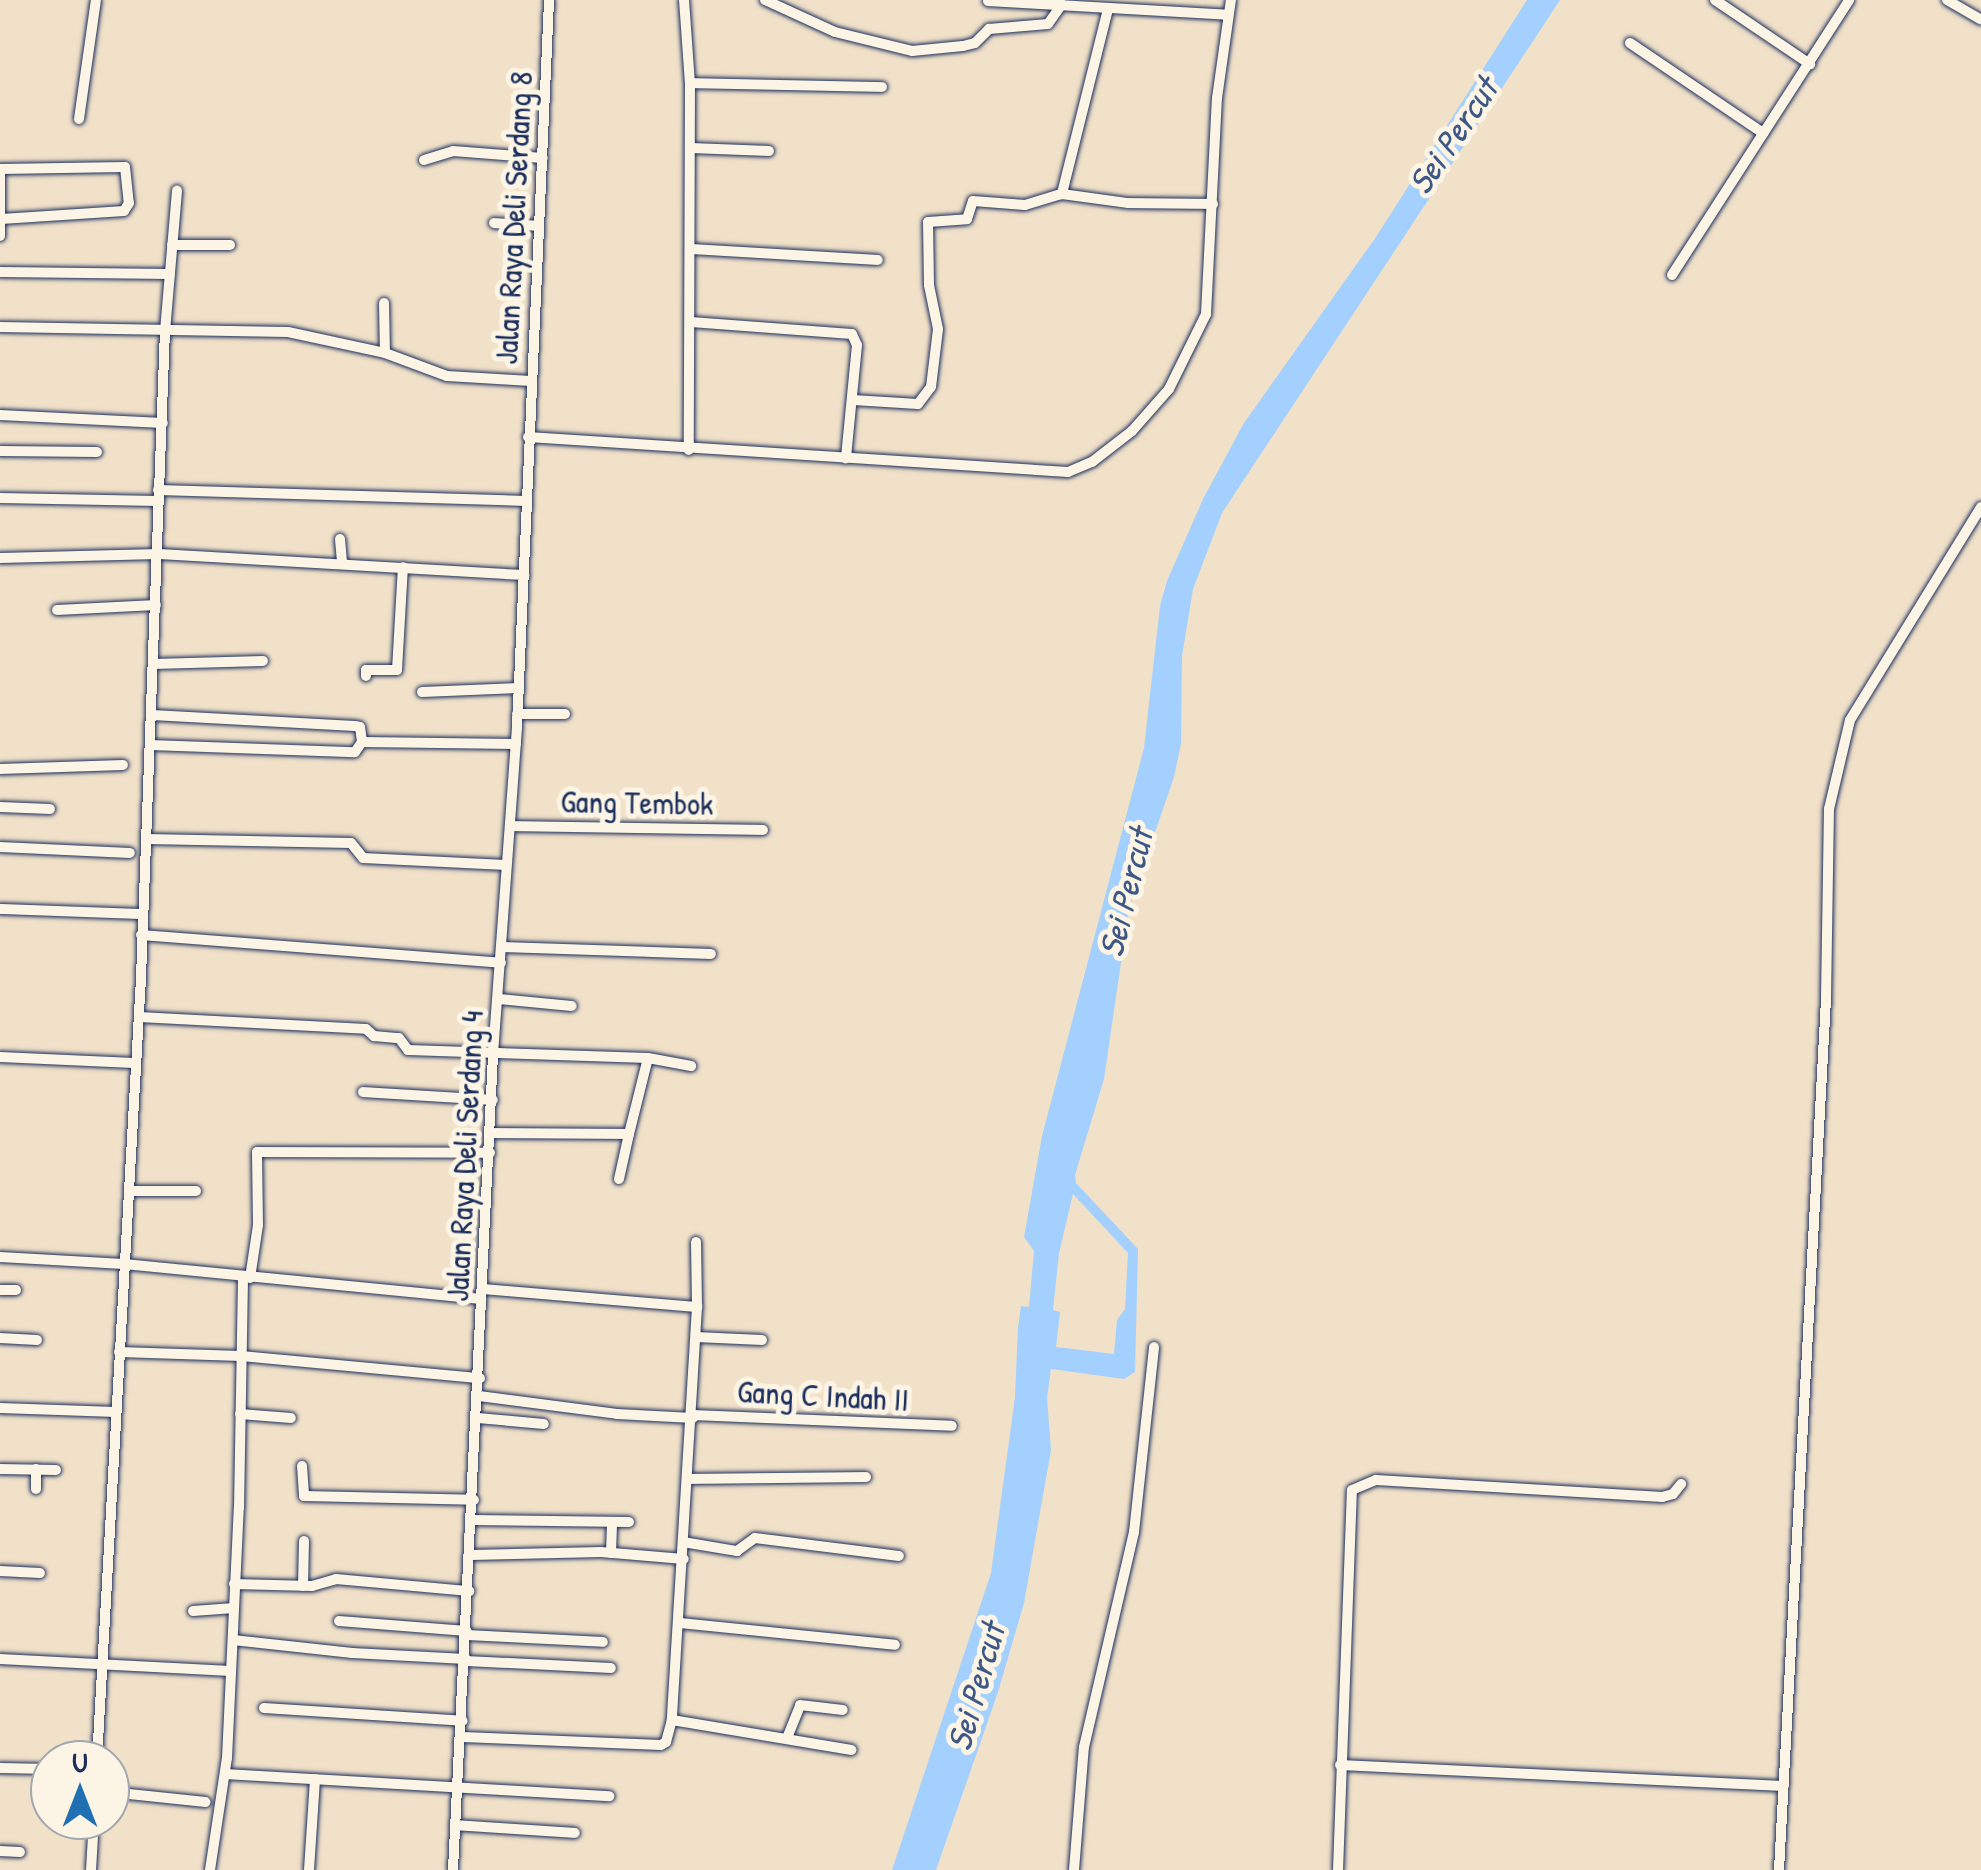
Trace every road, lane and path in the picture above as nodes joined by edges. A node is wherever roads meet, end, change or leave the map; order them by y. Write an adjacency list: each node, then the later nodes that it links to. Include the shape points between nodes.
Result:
1 (96, 0): 19 (street)
2 (549, 0): 23 (street, Jalan Raya Deli Serdang 8)
3 (684, 0): 17 (street)
4 (765, 0): 11 (street, via 835,32 912,50 963,46 989,30 1048,24)
5 (1231, 0): 13 (street)
6 (1715, 0): 16 (street)
7 (1947, 0): 14 (street)
8 (988, 1): 9 (street)
9 (1024, 1): 11 (street)
10 (1845, 2): 16 (street)
11 (1062, 4): 12 (street)
12 (1108, 9): 13 (street); 27 (street)
13 (1228, 15): 28 (street)
14 (1981, 20)
15 (1630, 43): 20 (street)
16 (1810, 64): 20 (street)
17 (690, 83): 18 (street); 21 (street)
18 (882, 87)
19 (79, 119)
20 (1762, 133): 39 (street)
21 (691, 148): 22 (street); 35 (street)
22 (769, 151)
23 (543, 158): 24 (street, via 453,151); 31 (street, Jalan Raya Deli Serdang 8)
24 (424, 160)
25 (0, 169): 29 (street); 29 (street, via 122,167 129,203 124,211)
26 (176, 190): 33 (street)
27 (1062, 194): 28 (street); 46 (street, via 1025,205 973,201 966,219 928,222 938,328 931,387 918,404)
28 (1213, 204): 53 (street, via 1208,300 1190,351 1151,410 1092,462 1068,472)
29 (1, 219): 32 (street)
30 (494, 223): 31 (street)
31 (539, 226): 45 (street, Jalan Raya Deli Serdang 8)
32 (0, 236)
33 (172, 245): 34 (street); 38 (street)
34 (230, 245)
35 (692, 249): 36 (street); 41 (street)
36 (878, 260)
37 (0, 272): 38 (street)
38 (170, 274): 43 (street)
39 (1672, 275)
40 (384, 303): 44 (street)
41 (691, 322): 46 (street, via 852,334); 50 (street)
42 (0, 327): 43 (street)
43 (165, 331): 44 (street, via 288,332); 48 (street)
44 (385, 353): 45 (street, via 446,376)
45 (531, 381): 49 (street, Jalan Raya Deli Serdang 8)
46 (853, 400): 53 (street)
47 (0, 415): 48 (street)
48 (163, 423): 54 (street)
49 (528, 440): 50 (street); 56 (street, Jalan Raya Deli Serdang 4)
50 (689, 450): 53 (street)
51 (0, 451): 52 (street)
52 (97, 452)
53 (846, 458)
54 (158, 496): 55 (street); 56 (street); 59 (street)
55 (0, 498)
56 (526, 501): 63 (street, Jalan Raya Deli Serdang 4)
57 (1981, 507): 183 (street, via 1850,720 1830,809)
58 (340, 540): 61 (street)
59 (159, 554): 60 (street); 61 (street); 64 (street)
60 (0, 558)
61 (342, 564): 62 (street)
62 (403, 568): 63 (street); 68 (street, via 397,670 366,670)
63 (524, 575): 69 (street, Jalan Raya Deli Serdang 4)
64 (156, 606): 65 (street); 67 (street)
65 (57, 610)
66 (262, 662): 67 (street)
67 (154, 664): 73 (street)
68 (366, 676)
69 (518, 688): 70 (street); 71 (street, Jalan Raya Deli Serdang 4)
70 (422, 692)
71 (517, 714): 72 (street); 75 (street, Jalan Raya Deli Serdang 4)
72 (565, 714)
73 (152, 715): 74 (street, via 355,726); 76 (street)
74 (362, 742): 75 (street); 76 (street, via 355,752)
75 (516, 744): 81 (street, Jalan Raya Deli Serdang 4)
76 (150, 745): 83 (street)
77 (123, 765): 78 (street)
78 (0, 769)
79 (0, 808): 80 (street)
80 (50, 809)
81 (510, 826): 82 (street, Gang Tembok); 86 (street, Jalan Raya Deli Serdang 4)
82 (764, 830)
83 (146, 839): 86 (street, via 351,843 363,858); 88 (street)
84 (0, 847): 85 (street)
85 (130, 852)
86 (506, 866): 90 (street, Jalan Raya Deli Serdang 4)
87 (0, 909): 88 (street)
88 (142, 914): 89 (street)
89 (142, 934): 92 (street); 95 (street)
90 (502, 946): 91 (street); 92 (street, Jalan Raya Deli Serdang 4)
91 (711, 954)
92 (501, 963): 93 (street, Jalan Raya Deli Serdang 4)
93 (499, 999): 94 (street); 96 (street, Jalan Raya Deli Serdang 4)
94 (572, 1006)
95 (139, 1017): 96 (street, via 364,1029 397,1038 408,1050); 99 (street)
96 (494, 1054): 98 (street); 102 (street, Jalan Raya Deli Serdang 4)
97 (0, 1057): 99 (street)
98 (648, 1058): 100 (street); 104 (street)
99 (134, 1063): 107 (street)
100 (691, 1066)
101 (362, 1092): 102 (street)
102 (494, 1100): 103 (street, Jalan Raya Deli Serdang 4)
103 (492, 1132): 104 (street); 105 (street, Jalan Raya Deli Serdang 4)
104 (629, 1134): 106 (street)
105 (490, 1153): 112 (street, via 257,1152 258,1226); 115 (street, Jalan Raya Deli Serdang 4)
106 (618, 1179)
107 (129, 1191): 108 (street); 111 (street)
108 (196, 1191)
109 (696, 1242): 116 (street)
110 (0, 1257): 111 (street)
111 (124, 1264): 112 (street); 122 (street)
112 (246, 1277): 115 (street); 123 (street)
113 (0, 1290): 114 (street)
114 (16, 1290)
115 (481, 1294): 116 (street); 124 (street, Jalan Raya Deli Serdang 4)
116 (697, 1307): 117 (street)
117 (696, 1337): 120 (street); 129 (street)
118 (0, 1338): 119 (street)
119 (36, 1340)
120 (762, 1340)
121 (1154, 1347): 197 (street, via 1134,1532 1084,1747)
122 (119, 1352): 123 (street); 127 (street)
123 (241, 1356): 124 (street); 128 (street)
124 (480, 1378): 125 (street, Jalan Raya Deli Serdang 4)
125 (479, 1396): 129 (street, Gang C Indah II); 131 (street, Jalan Raya Deli Serdang 4)
126 (0, 1408): 127 (street)
127 (116, 1412): 167 (street)
128 (240, 1414): 130 (street); 154 (street)
129 (693, 1416): 133 (street, Gang C Indah II); 139 (street)
130 (291, 1418)
131 (478, 1418): 132 (street); 142 (street, Jalan Raya Deli Serdang 4)
132 (544, 1424)
133 (952, 1426)
134 (302, 1466): 142 (street, via 303,1496)
135 (0, 1469): 136 (street)
136 (36, 1469): 137 (street); 141 (street)
137 (56, 1470)
138 (866, 1477): 139 (street)
139 (688, 1480): 147 (street)
140 (1682, 1484): 178 (street, via 1662,1496 1376,1480 1352,1490)
141 (36, 1488)
142 (474, 1500): 143 (street, Jalan Raya Deli Serdang 4)
143 (473, 1520): 144 (street); 149 (street, Jalan Raya Deli Serdang 4)
144 (612, 1522): 145 (street); 148 (street)
145 (628, 1522)
146 (304, 1541): 155 (street)
147 (683, 1542): 150 (street, via 739,1551 755,1538); 151 (street)
148 (611, 1552): 149 (street); 151 (street)
149 (471, 1554): 156 (street, Jalan Raya Deli Serdang 4)
150 (899, 1556)
151 (684, 1560): 160 (street)
152 (0, 1571): 153 (street)
153 (40, 1573)
154 (234, 1584): 155 (street); 157 (street)
155 (302, 1586): 156 (street, via 336,1580)
156 (469, 1591): 161 (street, Jalan Raya Deli Serdang 4)
157 (234, 1608): 158 (street); 162 (street)
158 (193, 1610)
159 (339, 1621): 161 (street)
160 (680, 1624): 164 (street); 172 (street)
161 (467, 1633): 163 (street); 166 (street, Jalan Raya Deli Serdang 4)
162 (233, 1640): 166 (street); 169 (street)
163 (604, 1642)
164 (894, 1646)
165 (0, 1659): 167 (street)
166 (466, 1660): 168 (street); 173 (street, Jalan Raya Deli Serdang 4)
167 (106, 1662): 169 (street); 176 (street)
168 (611, 1668)
169 (232, 1670): 181 (street)
170 (264, 1708): 173 (street)
171 (842, 1710): 175 (street, via 802,1704)
172 (672, 1720): 174 (street, via 660,1746); 175 (street)
173 (463, 1721): 174 (street, Jalan Raya Deli Serdang 4)
174 (462, 1737): 184 (street, Jalan Raya Deli Serdang 4)
175 (787, 1738): 177 (street)
176 (99, 1740)
177 (852, 1750)
178 (1340, 1766): 183 (street); 198 (street)
179 (0, 1768): 180 (street)
180 (30, 1769)
181 (226, 1774): 182 (street); 194 (street)
182 (315, 1779): 184 (street); 195 (street)
183 (1784, 1786): 199 (street)
184 (459, 1788): 186 (street); 188 (street, Jalan Raya Deli Serdang 4)
185 (130, 1794): 187 (street)
186 (609, 1796)
187 (205, 1802)
188 (456, 1825): 189 (street); 196 (street, Jalan Raya Deli Serdang 4)
189 (575, 1833)
190 (92, 1840): 193 (street)
191 (0, 1852): 192 (street)
192 (20, 1852)
193 (90, 1870)
194 (210, 1870)
195 (309, 1870)
196 (453, 1870)
197 (1074, 1870)
198 (1338, 1870)
199 (1780, 1870)

